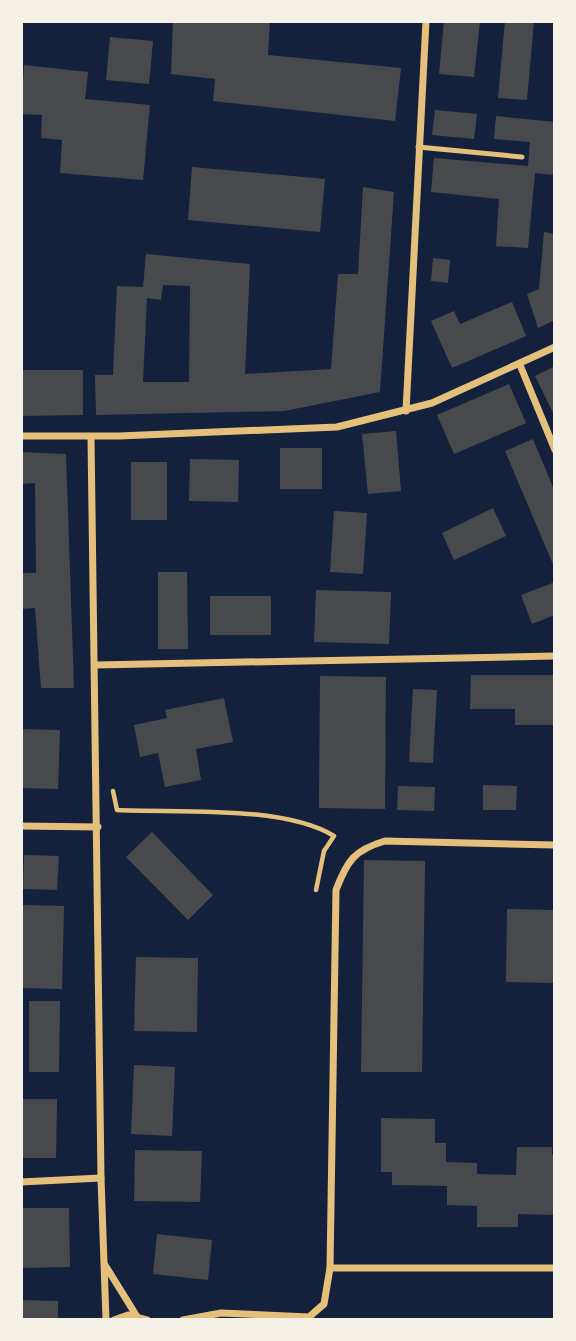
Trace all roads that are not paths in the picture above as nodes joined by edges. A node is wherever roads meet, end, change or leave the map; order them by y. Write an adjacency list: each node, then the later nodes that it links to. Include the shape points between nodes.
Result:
1 (426, 21): 2 (street)
2 (418, 147): 3 (lane); 6 (street)
3 (522, 158)
4 (555, 347): 5 (street)
5 (520, 365): 6 (street); 9 (street)
6 (406, 411): 8 (street, via 337,428)
7 (21, 436): 8 (street)
8 (91, 437): 11 (street)
9 (555, 450)
10 (555, 656): 11 (street)
11 (96, 665): 13 (street)
12 (21, 826): 13 (street)
13 (98, 827): 15 (street)
14 (555, 845): 18 (street, via 385,841 362,848 345,867 336,890)
15 (100, 1178): 16 (street); 17 (street)
16 (21, 1182)
17 (103, 1262): 20 (street); 21 (street)
18 (330, 1268): 19 (street); 24 (street, via 324,1304 309,1317 221,1313)
19 (555, 1268)
20 (136, 1315): 22 (street); 23 (street)
21 (107, 1320)
22 (114, 1320)
23 (148, 1320)
24 (183, 1320)

